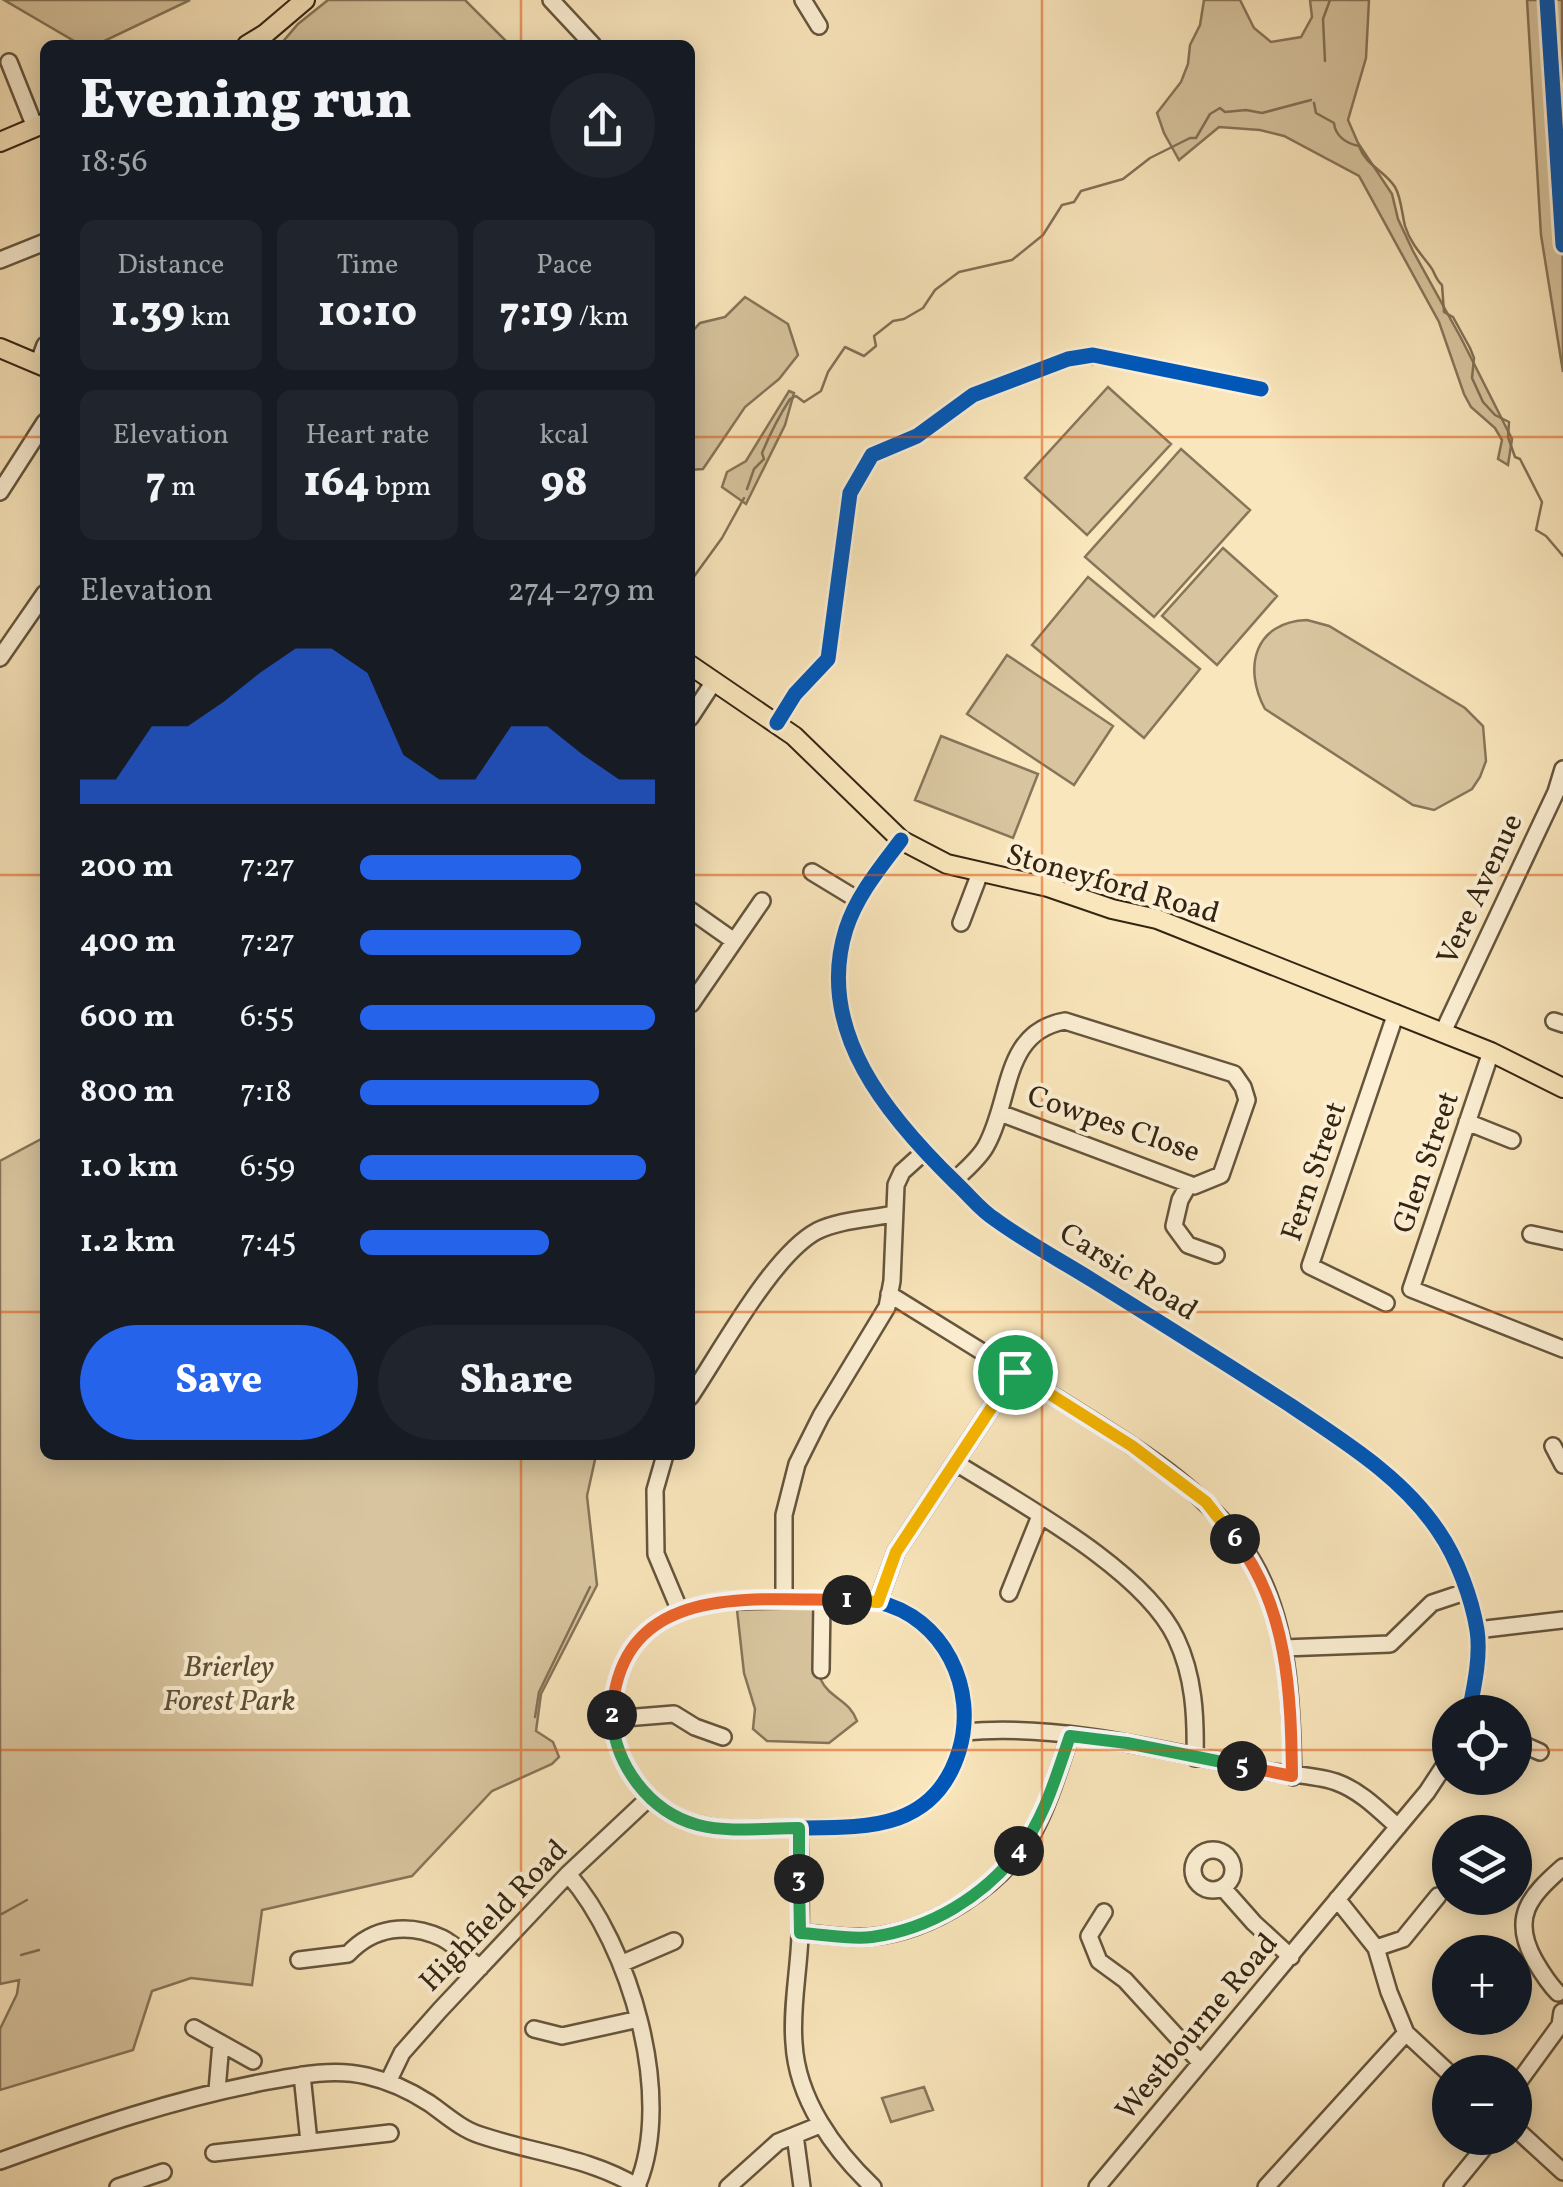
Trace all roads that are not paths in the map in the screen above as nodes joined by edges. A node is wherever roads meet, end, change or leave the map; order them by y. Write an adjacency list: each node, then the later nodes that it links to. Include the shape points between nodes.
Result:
1 (305, 0): 5 (main road)
2 (550, 0): 6 (street)
3 (803, 0): 4 (street)
4 (819, 26)
5 (264, 40)
6 (588, 40)
7 (9, 62): 8 (street)
8 (40, 125): 9 (main road)
9 (0, 142)
10 (40, 244): 11 (street)
11 (0, 260)
12 (0, 348): 13 (main road)
13 (40, 366)
14 (1261, 389): 23 (street, via 1092,354 973,396 917,436 872,455 850,492 828,659)
15 (40, 430): 16 (street)
16 (0, 492)
17 (40, 599): 18 (street)
18 (6, 637): 19 (street)
19 (0, 658)
20 (695, 669): 21 (main road, Stoneyford Road)
21 (713, 683): 22 (street); 23 (main road, Stoneyford Road)
22 (695, 710)
23 (777, 723): 26 (main road, Stoneyford Road)
24 (1563, 769): 25 (street, Vere Avenue)
25 (1559, 795): 36 (street, Vere Avenue)
26 (901, 840): 28 (main road, Stoneyford Road); 29 (street, Carsic Road)
27 (812, 872): 29 (street)
28 (980, 873): 32 (street); 35 (main road, Stoneyford Road, via 1156,919)
29 (858, 900): 42 (street, Carsic Road, via 841,952 842,1018 855,1055)
30 (762, 901): 33 (street)
31 (695, 914): 33 (street)
32 (961, 922)
33 (734, 941): 34 (street, via 719,977)
34 (695, 1000)
35 (1396, 1013): 36 (main road, Stoneyford Road); 50 (street, Fern Street, via 1310,1266)
36 (1443, 1032): 37 (main road, Stoneyford Road)
37 (1491, 1052): 38 (main road, Stoneyford Road); 40 (street, Glen Street)
38 (1563, 1088)
39 (1000, 1112): 43 (street, Cowpes Close, via 985,1149); 44 (street, Cowpes Close); 44 (street, Cowpes Close, via 1018,1051 1045,1024 1065,1021 1234,1074 1246,1100 1221,1175)
40 (1467, 1122): 41 (street); 51 (street, Glen Street, via 1411,1289)
41 (1512, 1140)
42 (923, 1153): 43 (street, Carsic Road); 45 (street, via 902,1172)
43 (954, 1181): 57 (street, Carsic Road, via 993,1219 1354,1448 1440,1532)
44 (1189, 1184): 48 (street, via 1174,1226 1188,1245)
45 (893, 1214): 49 (street); 53 (street, via 817,1232 790,1252)
46 (1531, 1234): 47 (street)
47 (1563, 1241)
48 (1216, 1256)
49 (889, 1294): 52 (street); 59 (street, via 797,1464 784,1515)
50 (1386, 1302)
51 (1563, 1349)
52 (1015, 1372): 55 (street); 65 (street, via 1206,1502 1253,1562)
53 (695, 1388)
54 (664, 1460): 62 (street, via 655,1490 656,1554)
55 (956, 1462): 56 (street); 61 (street, via 896,1552)
56 (1040, 1516): 58 (street); 74 (street, via 1138,1584 1175,1634 1196,1707)
57 (1465, 1592): 64 (street, Carsic Road); 65 (street, via 1432,1603 1390,1644)
58 (1010, 1593)
59 (784, 1600): 60 (street); 62 (street, via 726,1600)
60 (822, 1600): 61 (street); 66 (street)
61 (878, 1602): 69 (street, via 920,1623 950,1656 962,1684)
62 (680, 1611): 68 (street, via 633,1646 617,1680)
63 (1563, 1620): 64 (street)
64 (1477, 1630): 67 (street, Carsic Road)
65 (1283, 1648): 75 (street)
66 (821, 1670)
67 (1471, 1695)
68 (612, 1719): 70 (street, via 674,1714); 77 (street, via 620,1755)
69 (964, 1732): 71 (street); 79 (street, via 944,1782 900,1819 866,1828)
70 (723, 1736)
71 (1070, 1736): 74 (street); 86 (street, via 1033,1832 1002,1873 967,1902 930,1921 870,1937)
72 (1532, 1748): 73 (street)
73 (1540, 1752)
74 (1195, 1758): 75 (street)
75 (1292, 1776): 78 (street, via 1359,1792)
76 (1432, 1782): 78 (street)
77 (650, 1797): 79 (street, via 698,1824); 81 (street, Highfield Road)
78 (1398, 1827): 83 (street)
79 (799, 1828): 86 (street)
80 (1563, 1867): 93 (street, via 1536,1891 1523,1927 1549,1984)
81 (568, 1874): 91 (street, via 589,1898); 92 (street, Highfield Road)
82 (1223, 1888): 89 (street)
83 (1337, 1899): 88 (street); 89 (street, Westbourne Road)
84 (1432, 1903): 88 (street, via 1402,1939)
85 (1104, 1912): 102 (street, via 1090,1936 1099,1961)
86 (800, 1933): 107 (street, via 794,2044)
87 (674, 1941): 91 (street)
88 (1376, 1948): 98 (street)
89 (1290, 1958): 102 (street, Westbourne Road)
90 (298, 1960): 92 (street, via 348,1954 388,1928 443,1938)
91 (623, 1963): 95 (street)
92 (480, 1968): 105 (street, Highfield Road, via 402,2053)
93 (1561, 1992): 94 (street, via 1555,2003)
94 (1562, 2012): 103 (street)
95 (639, 2018): 97 (street, via 562,2036); 119 (street, via 651,2089 648,2160)
96 (194, 2028): 99 (street)
97 (534, 2029)
98 (1406, 2034): 100 (street); 117 (street)
99 (222, 2044): 101 (street); 106 (street)
100 (1432, 2058)
101 (253, 2061)
102 (1200, 2062): 123 (street, Westbourne Road)
103 (1532, 2064)
104 (302, 2075): 105 (street, via 360,2074); 106 (street); 110 (street)
105 (388, 2082): 119 (street, via 475,2134 613,2172)
106 (217, 2090): 114 (street)
107 (820, 2125): 109 (street); 122 (street)
108 (390, 2133): 110 (street)
109 (795, 2135): 120 (street); 121 (street)
110 (310, 2142): 112 (street)
111 (1532, 2144): 116 (street)
112 (214, 2153)
113 (1478, 2155): 124 (street)
114 (0, 2161)
115 (163, 2172): 118 (street)
116 (1563, 2172)
117 (1274, 2184)
118 (118, 2187)
119 (637, 2187)
120 (728, 2187)
121 (802, 2187)
122 (874, 2187)
123 (1097, 2187)
124 (1452, 2187)

